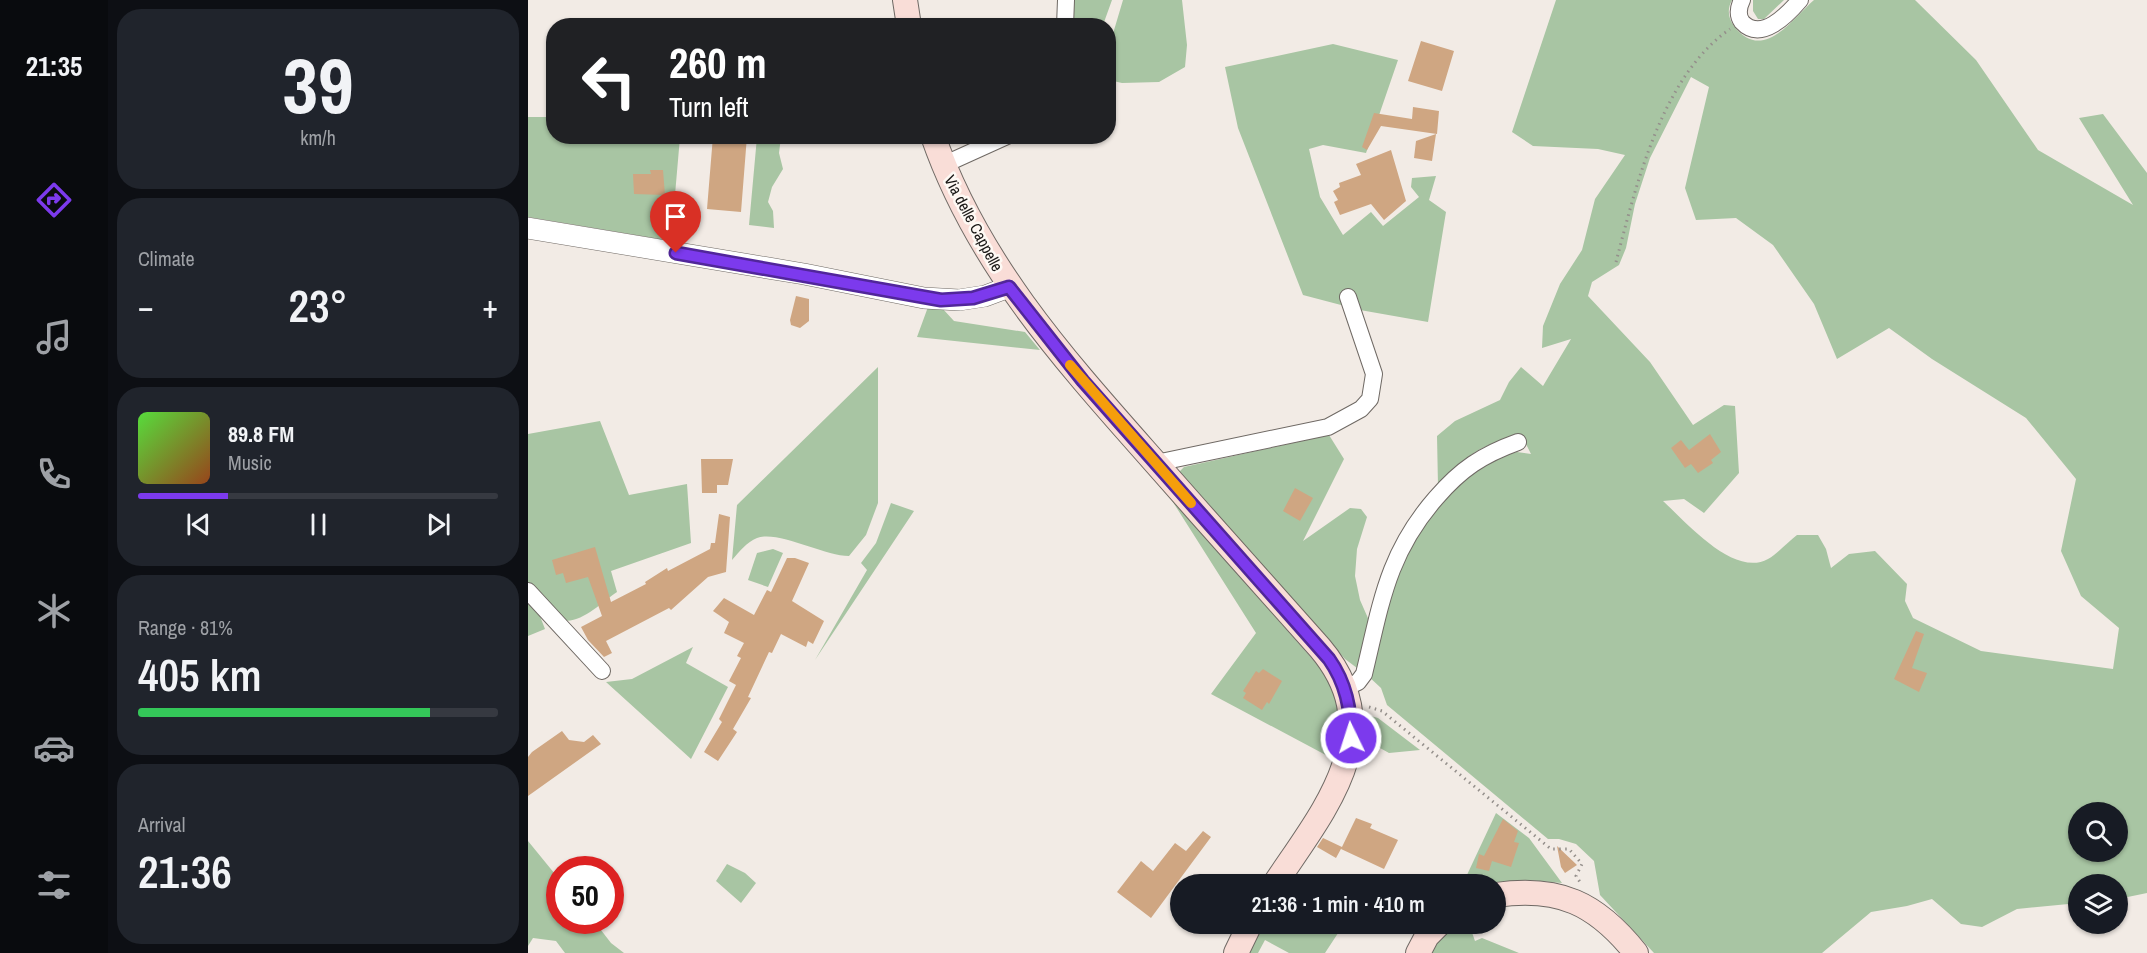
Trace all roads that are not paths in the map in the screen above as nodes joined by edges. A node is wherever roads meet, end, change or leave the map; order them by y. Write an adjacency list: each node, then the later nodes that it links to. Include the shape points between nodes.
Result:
1 (905, 0): 5 (main road)
2 (1066, 0): 6 (street)
3 (1742, 0): 4 (street, via 1738,9 1741,21 1750,28 1764,29)
4 (1800, 0)
5 (908, 18)
6 (1065, 18)
7 (936, 144): 9 (main road, Via delle Cappelle)
8 (989, 144): 9 (street)
9 (943, 165): 11 (main road, Via delle Cappelle, via 968,220)
10 (528, 228): 11 (street, via 924,298 959,300)
11 (1009, 287): 14 (main road, Via delle Cappelle, via 1058,351)
12 (1348, 297): 14 (street, via 1374,374 1370,399 1360,409 1328,427)
13 (1518, 442): 17 (street, via 1475,460 1454,478 1411,529 1386,586 1364,674)
14 (1156, 463): 17 (main road, Via delle Cappelle)
15 (528, 591): 16 (street)
16 (602, 670)
17 (1351, 685): 18 (main road, Via delle Cappelle, via 1347,762 1330,800)
18 (1281, 874)
19 (1506, 894): 24 (main road, via 1536,892 1572,899 1605,919)
20 (1245, 934): 22 (main road)
21 (1429, 934): 23 (main road)
22 (1236, 953)
23 (1418, 953)
24 (1636, 953)

